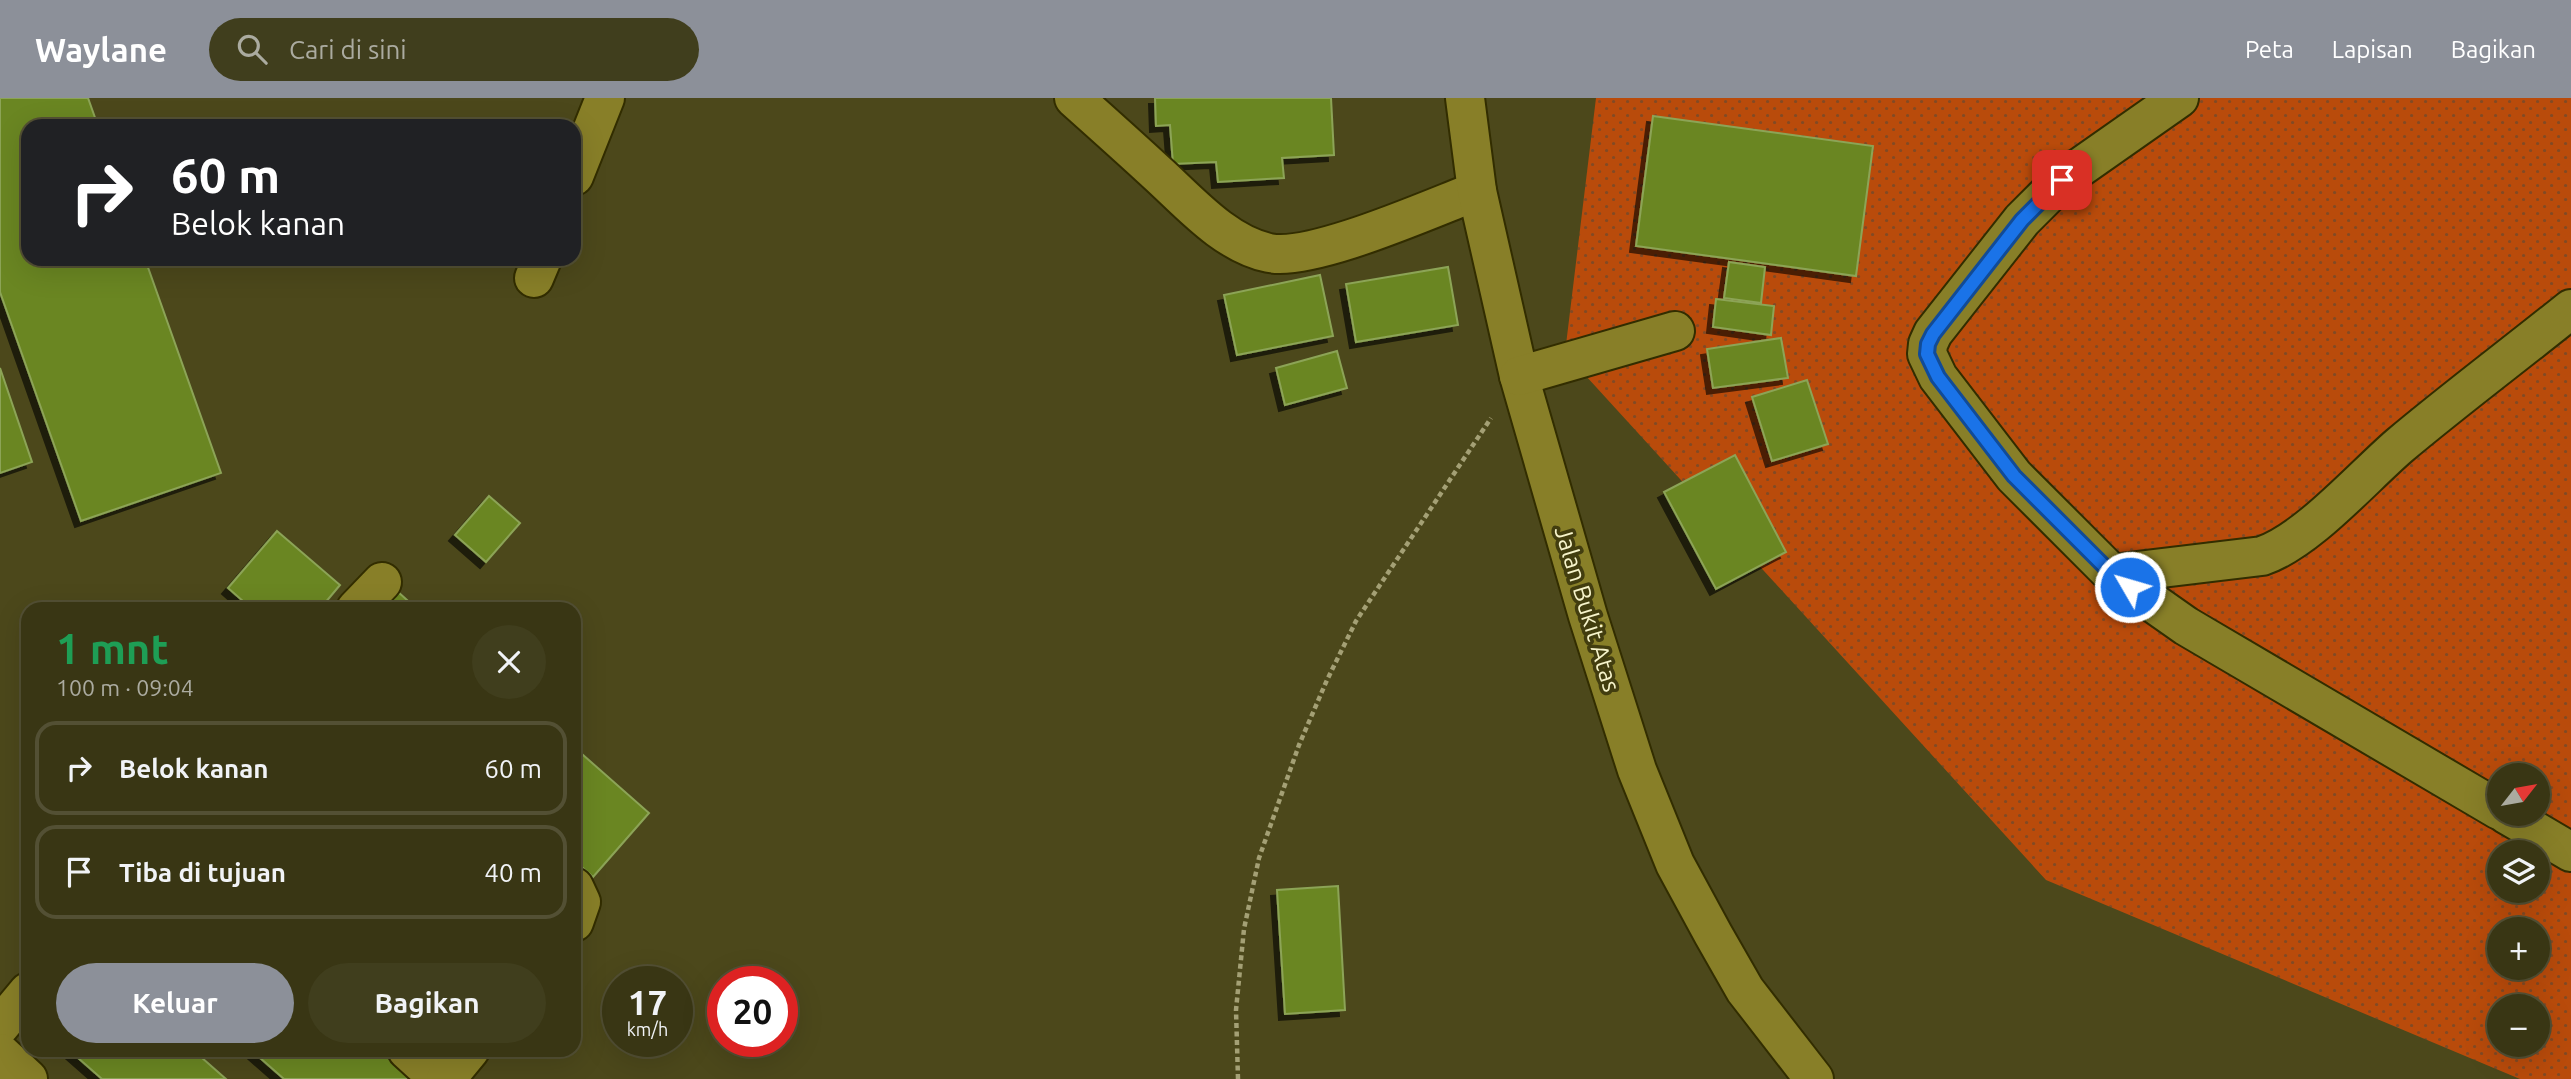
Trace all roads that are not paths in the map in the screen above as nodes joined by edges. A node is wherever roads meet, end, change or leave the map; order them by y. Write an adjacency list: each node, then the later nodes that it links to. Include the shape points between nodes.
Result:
1 (605, 98): 5 (street)
2 (1074, 98): 6 (street, via 1200,213 1235,239 1270,254 1347,240)
3 (1465, 98): 6 (street, Jalan Bukit Atas)
4 (2179, 98): 10 (street, via 2062,180 2022,220 1928,344 1927,354 1938,377 2006,466)
5 (581, 158)
6 (1477, 191): 9 (street, Jalan Bukit Atas)
7 (2571, 309): 10 (street, via 2275,551)
8 (1675, 331): 9 (street)
9 (1519, 376): 24 (street, Jalan Bukit Atas, via 1604,667 1637,770 1671,852 1745,990)
10 (2112, 574): 13 (street, via 2186,626)
11 (382, 582): 12 (street)
12 (363, 602)
13 (2487, 803)
14 (2527, 826): 15 (street)
15 (2571, 852)
16 (21, 1000): 17 (street)
17 (0, 1026)
18 (0, 1053): 21 (street)
19 (415, 1057): 22 (street)
20 (464, 1057): 23 (street)
21 (28, 1079)
22 (439, 1079)
23 (446, 1079)
24 (1814, 1079)

